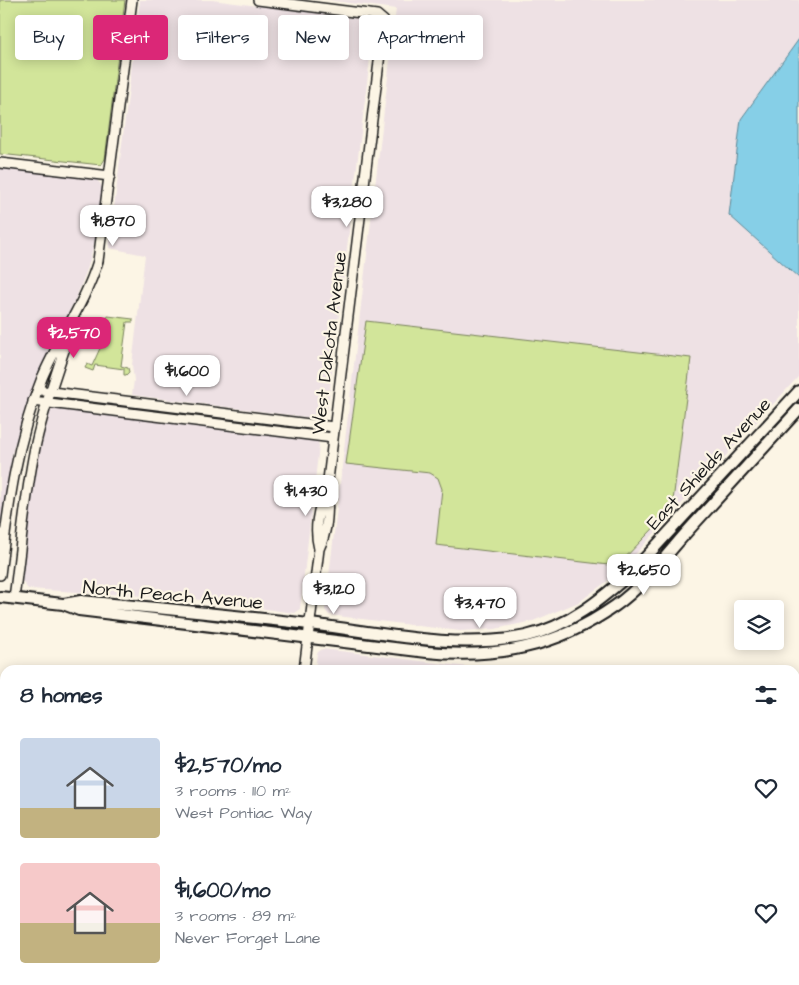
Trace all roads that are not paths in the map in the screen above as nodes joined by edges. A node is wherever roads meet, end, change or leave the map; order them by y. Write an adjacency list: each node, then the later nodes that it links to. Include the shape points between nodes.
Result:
1 (132, 0): 4 (street)
2 (258, 0): 12 (street, West Dakota Avenue, via 377,15 384,21)
3 (0, 163): 4 (street)
4 (110, 176): 5 (street, via 98,261)
5 (79, 308): 6 (street, via 56,347); 7 (street)
6 (38, 390): 7 (street); 9 (street)
7 (49, 392): 10 (street); 12 (street)
8 (799, 392): 14 (main road, East Shields Avenue)
9 (33, 401): 10 (street); 16 (street, via 13,474)
10 (46, 403): 13 (street); 18 (street, via 28,489)
11 (799, 409): 15 (main road, East Shields Avenue)
12 (334, 427): 13 (street, West Dakota Avenue)
13 (333, 438): 21 (street, West Dakota Avenue, via 327,490 320,502 316,537 320,549)
14 (652, 549): 15 (main road); 20 (main road, East Shields Avenue)
15 (663, 558): 20 (main road, East Shields Avenue, via 615,606)
16 (0, 575)
17 (0, 597): 18 (main road, North Peach Avenue)
18 (14, 598): 19 (main road, North Peach Avenue)
19 (63, 604): 21 (main road, North Peach Avenue, via 81,601); 22 (main road, North Peach Avenue, via 78,610)
20 (577, 622): 21 (main road, North Peach Avenue, via 527,636 480,642 456,642); 22 (main road, North Peach Avenue, via 531,646 476,655)
21 (309, 624): 22 (street, West Dakota Avenue)
22 (308, 638): 23 (street, West Dakota Avenue)
23 (305, 665)

